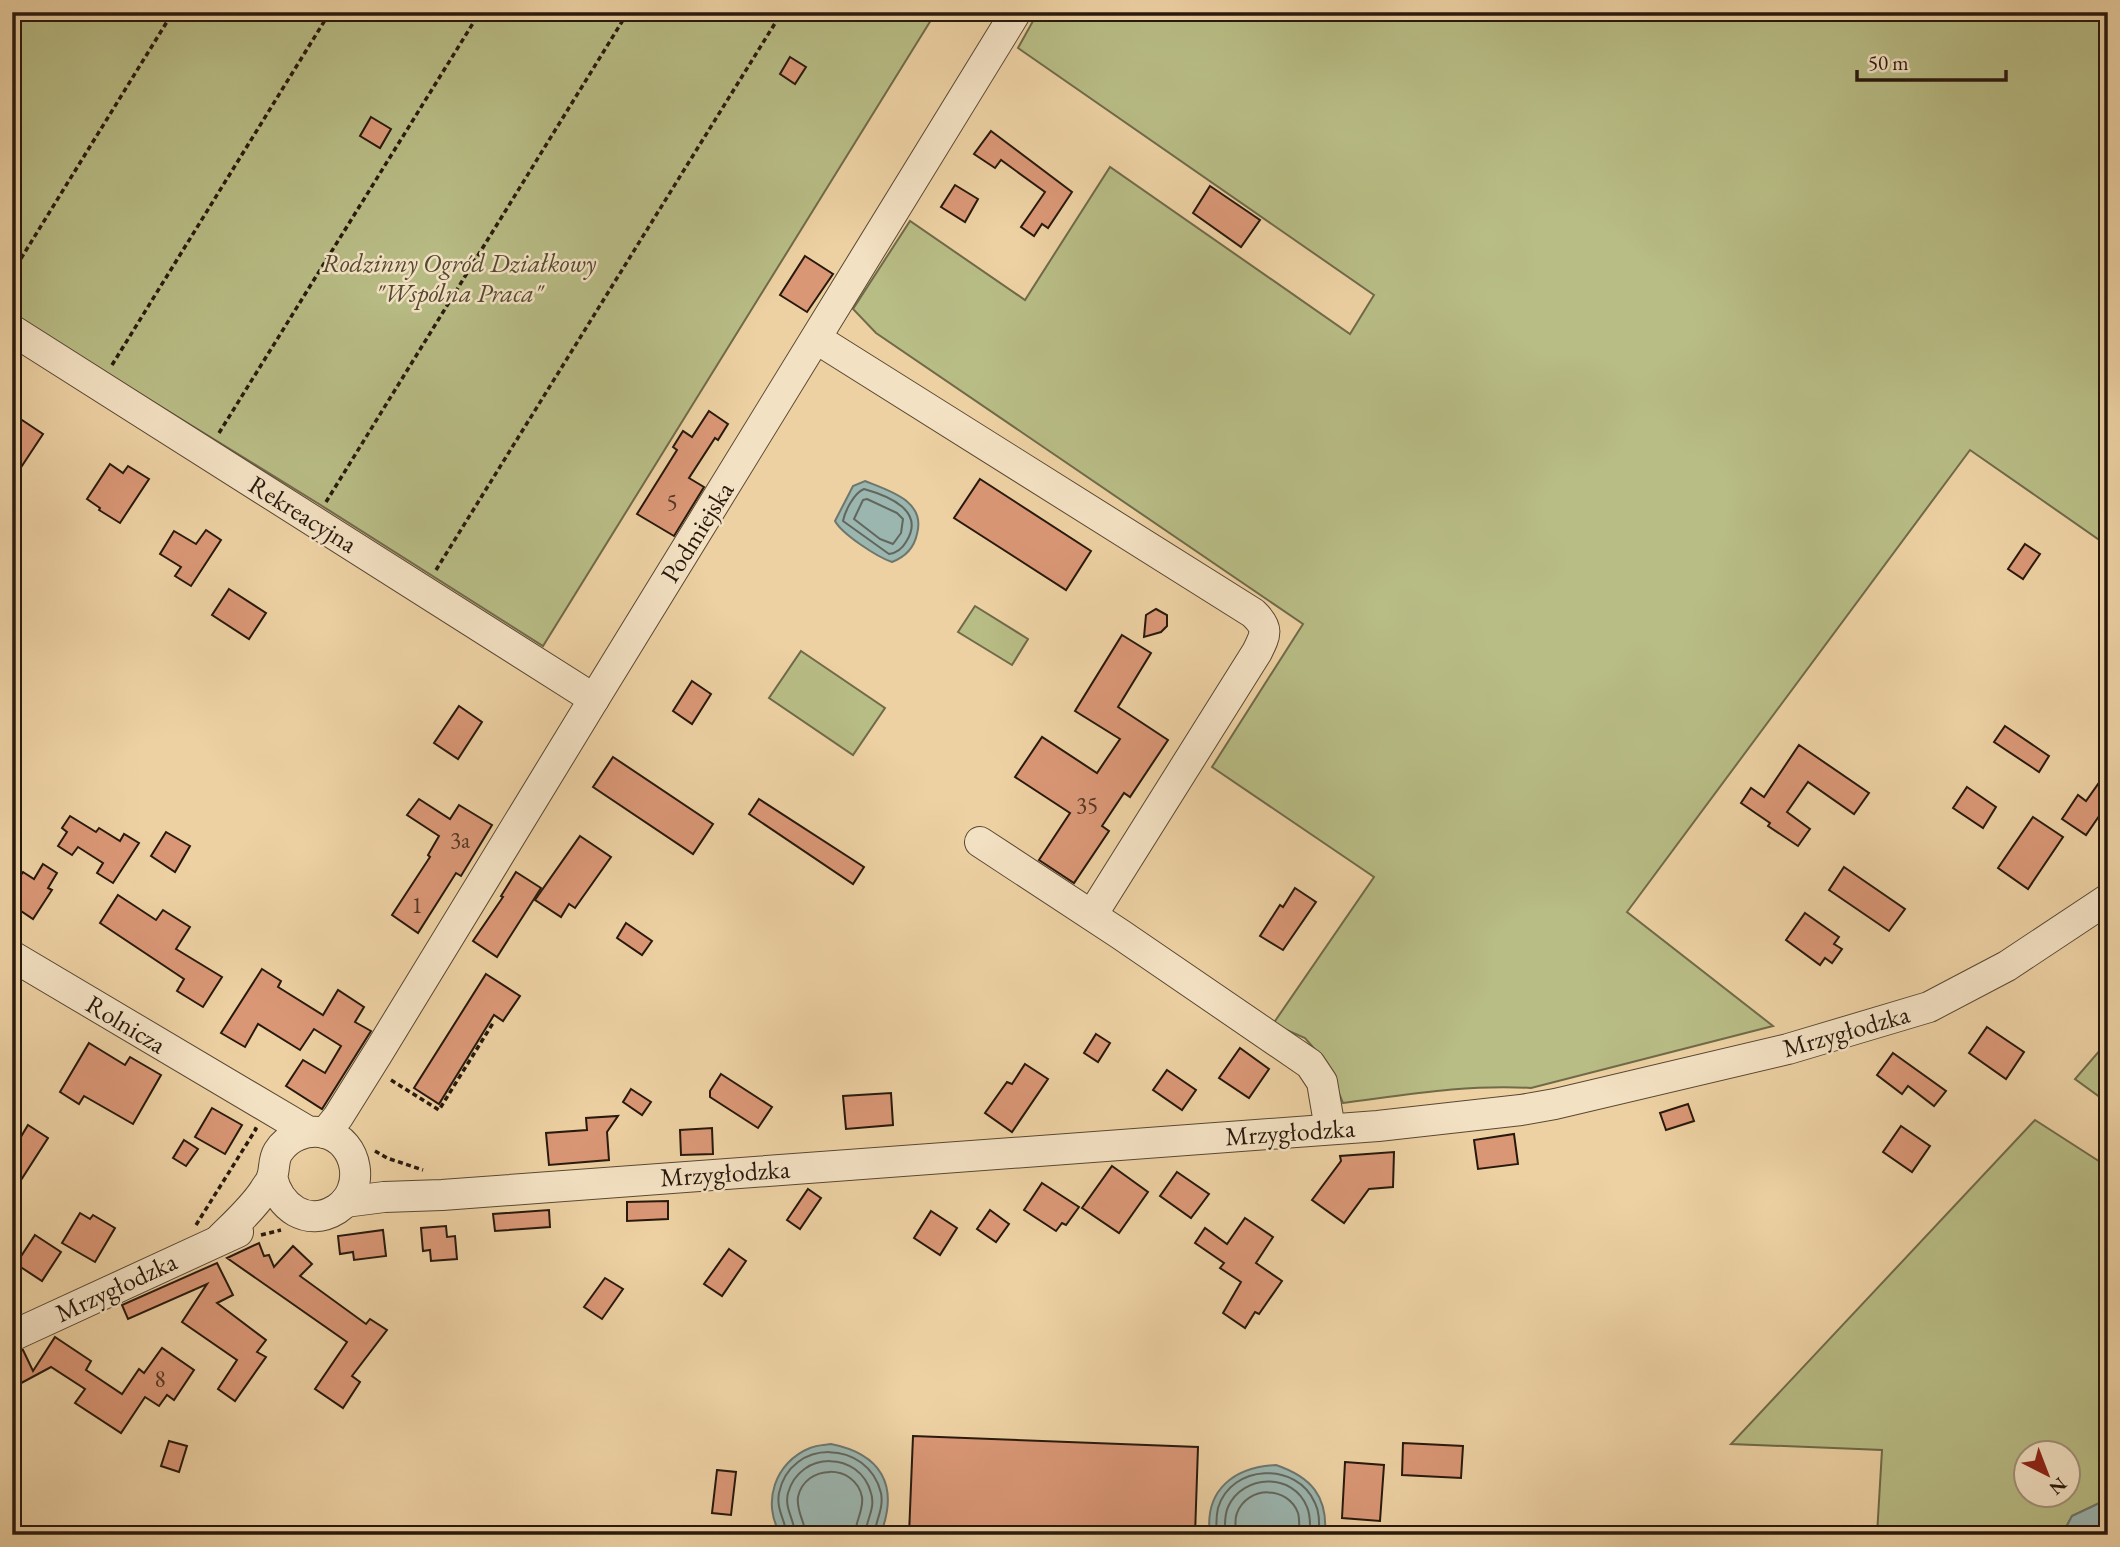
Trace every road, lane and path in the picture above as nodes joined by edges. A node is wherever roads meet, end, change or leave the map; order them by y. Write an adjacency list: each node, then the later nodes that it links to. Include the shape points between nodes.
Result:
1 (21, 12): 8 (path)
2 (173, 12): 9 (path)
3 (330, 12): 12 (path)
4 (480, 12): 13 (path)
5 (628, 12): 14 (path)
6 (782, 12): 15 (path)
7 (1016, 12): 11 (street, Podmiejska)
8 (12, 26)
9 (12, 273)
10 (12, 330): 16 (street, Rekreacyjna)
11 (817, 339): 16 (street, Podmiejska); 19 (street, via 1262,621 1264,639 1257,652)
12 (110, 368)
13 (218, 435)
14 (326, 502)
15 (436, 570)
16 (594, 699): 22 (street, Podmiejska)
17 (980, 842): 19 (street)
18 (2108, 899): 25 (street, Mrzygłodzka, via 2007,966 1929,1007 1788,1049 1521,1110)
19 (1092, 915): 25 (street, via 1310,1064 1322,1082)
20 (12, 956): 23 (street, Rolnicza)
21 (493, 1023): 22 (path, via 439,1110)
22 (380, 1064): 26 (street, Podmiejska, via 338,1117); 28 (street, Podmiejska, via 354,1142)
23 (239, 1091): 26 (street, Rolnicza); 27 (street, Rolnicza)
24 (256, 1129): 33 (path)
25 (1330, 1129): 30 (street, Mrzygłodzka)
26 (317, 1132): 27 (street, via 298,1135); 28 (street, via 346,1146)
27 (281, 1149): 29 (street)
28 (354, 1162): 30 (street, Mrzygłodzka, via 382,1180); 31 (street, via 354,1186)
29 (272, 1177): 32 (street, via 283,1202); 34 (street, Mrzygłodzka)
30 (431, 1194): 31 (street, Mrzygłodzka)
31 (345, 1202): 32 (street, via 323,1215)
32 (295, 1211): 34 (street, Mrzygłodzka)
33 (191, 1233)
34 (220, 1239): 35 (street, Mrzygłodzka)
35 (12, 1336)

